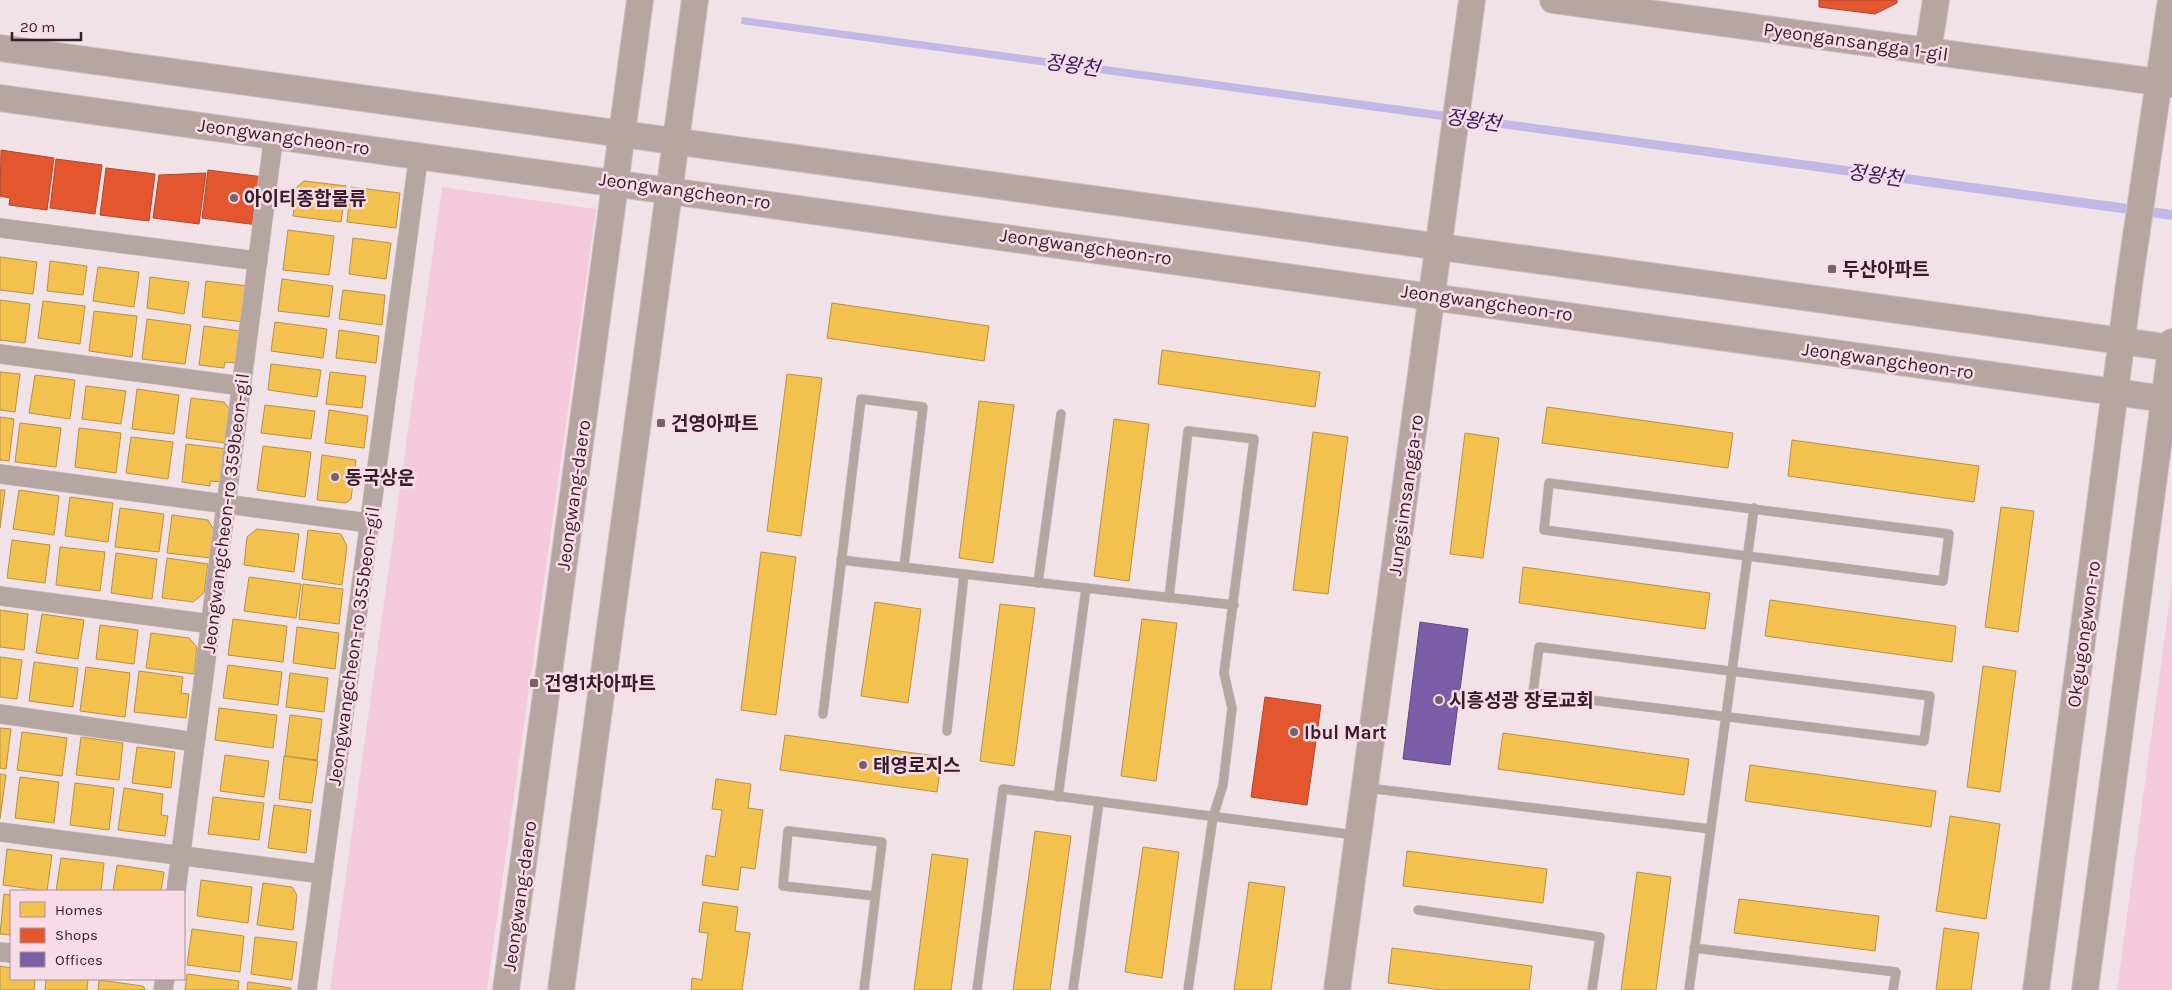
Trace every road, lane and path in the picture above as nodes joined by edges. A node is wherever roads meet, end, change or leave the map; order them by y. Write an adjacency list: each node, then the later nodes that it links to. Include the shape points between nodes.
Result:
1 (640, 0): 12 (street, Jeongwang-daero)
2 (695, 0): 14 (street)
3 (1472, 0): 19 (street, Jungsimsangga-ro)
4 (1553, 0): 7 (street, Pyeongansangga 1-gil)
5 (1936, 0): 9 (street)
6 (2170, 0): 10 (street)
7 (1614, 4): 9 (street, Pyeongansangga 1-gil)
8 (0, 48): 12 (street)
9 (1928, 51): 10 (street, Pyeongansangga 1-gil)
10 (2166, 83): 22 (street, Okgugongwon-ro, via 2151,139)
11 (0, 98): 13 (street, Jeongwangcheon-ro)
12 (623, 129): 14 (street); 16 (street, Jeongwang-daero)
13 (274, 134): 15 (street, Jeongwangcheon-ro); 20 (street, Jeongwangcheon-ro 359beon-gil)
14 (677, 136): 17 (street); 19 (street)
15 (418, 154): 16 (street, Jeongwangcheon-ro); 32 (street, Jeongwangcheon-ro 355beon-gil)
16 (616, 180): 17 (street, Jeongwangcheon-ro); 63 (street, Jeongwang-daero)
17 (670, 188): 21 (street, Jeongwangcheon-ro); 64 (street)
18 (0, 228): 20 (street)
19 (1439, 243): 21 (street, Jungsimsangga-ro); 22 (street)
20 (258, 261): 25 (street, Jeongwangcheon-ro 359beon-gil)
21 (1432, 294): 26 (street, Jeongwangcheon-ro); 49 (street, Jungsimsangga-ro)
22 (2122, 341): 23 (street); 26 (street, Okgugongwon-ro)
23 (2172, 346): 27 (street)
24 (0, 354): 25 (street)
25 (242, 386): 30 (street, Jeongwangcheon-ro 359beon-gil)
26 (2115, 392): 27 (street, Jeongwangcheon-ro); 73 (street, Okgugongwon-ro)
27 (2168, 399): 74 (street)
28 (1061, 414): 37 (lane)
29 (0, 474): 30 (street)
30 (226, 504): 32 (street); 42 (street, Jeongwangcheon-ro 359beon-gil)
31 (1754, 508): 33 (lane); 33 (lane, via 1949,534 1943,581); 33 (lane, via 1549,483 1544,530)
32 (369, 523): 57 (street, Jeongwangcheon-ro 355beon-gil)
33 (1747, 556): 43 (lane)
34 (841, 560): 35 (lane); 35 (lane, via 861,400 923,407); 45 (lane)
35 (904, 567): 36 (lane)
36 (964, 574): 37 (lane); 47 (lane)
37 (1038, 583): 38 (lane)
38 (1086, 588): 40 (lane); 50 (lane)
39 (0, 596): 42 (street)
40 (1169, 598): 41 (lane); 41 (lane, via 1188,431 1254,440)
41 (1234, 605): 52 (lane, via 1224,673 1232,708 1222,785)
42 (211, 624): 48 (street, Jeongwangcheon-ro 359beon-gil)
43 (1732, 672): 46 (lane); 46 (lane, via 1539,648 1533,692); 46 (lane, via 1930,696 1924,741)
44 (0, 714): 48 (street)
45 (823, 714)
46 (1726, 717): 53 (lane)
47 (947, 731)
48 (196, 742): 56 (street, Jeongwangcheon-ro 359beon-gil)
49 (1365, 788): 53 (lane); 55 (street, Jungsimsangga-ro)
50 (1058, 796): 51 (lane); 66 (lane, via 1003,789)
51 (1099, 802): 52 (lane); 67 (lane)
52 (1213, 817): 55 (lane); 68 (lane)
53 (1711, 829): 61 (lane)
54 (0, 832): 56 (street)
55 (1358, 836): 69 (street, Jungsimsangga-ro)
56 (181, 856): 57 (street); 58 (street, Jeongwangcheon-ro 359beon-gil)
57 (322, 874): 62 (street, Jeongwangcheon-ro 355beon-gil)
58 (176, 890)
59 (875, 896): 59 (lane, via 882,842 788,832 783,886); 65 (lane)
60 (1418, 910): 70 (lane, via 1600,937)
61 (1694, 948): 71 (lane); 72 (lane, via 1896,972)
62 (306, 990)
63 (506, 990)
64 (562, 990)
65 (864, 990)
66 (977, 990)
67 (1073, 990)
68 (1188, 990)
69 (1337, 990)
70 (1592, 990)
71 (1689, 990)
72 (1893, 990)
73 (2036, 990)
74 (2085, 990)

